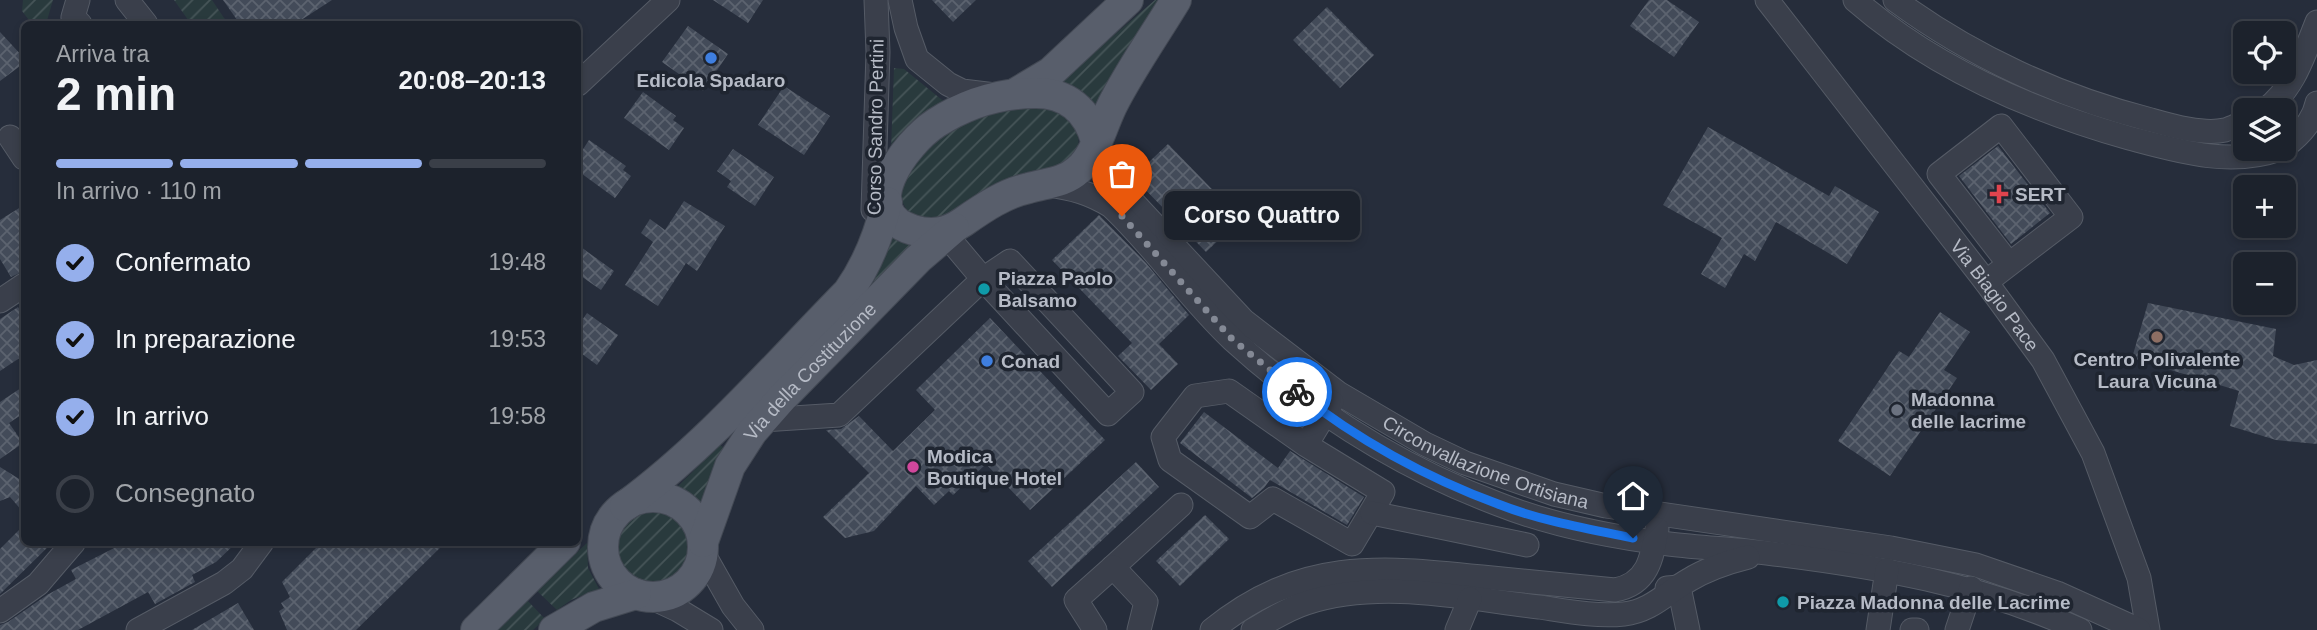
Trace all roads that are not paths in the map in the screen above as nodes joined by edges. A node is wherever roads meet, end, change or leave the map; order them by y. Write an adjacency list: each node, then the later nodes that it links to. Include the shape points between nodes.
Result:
1 (78, 0): 11 (street, via 73,17)
2 (127, 0): 12 (street)
3 (876, 0): 14 (street, Corso Sandro Pertini)
4 (900, 0): 15 (street, Corso Sandro Pertini)
5 (1128, 0): 17 (main road, via 1051,72)
6 (1176, 0): 23 (main road, via 1114,100)
7 (1767, 0): 33 (street, Via Biagio Pace)
8 (1855, 0): 26 (street, via 1940,60 2037,108 2195,154)
9 (1895, 0): 20 (street, via 1969,48 2104,108 2183,129 2223,131)
10 (662, 3): 16 (street)
11 (77, 21)
12 (144, 21)
13 (2317, 22): 18 (street)
14 (878, 52): 15 (street); 25 (street, Corso Sandro Pertini)
15 (917, 60): 17 (street, via 962,91)
16 (581, 81)
17 (1007, 94): 23 (main road, via 1052,93 1069,100 1092,125); 28 (main road, Via della Costituzione, via 963,109 912,143 898,162)
18 (2282, 98)
19 (2317, 103): 22 (street, via 2315,115)
20 (2233, 127)
21 (10, 137): 24 (street)
22 (2296, 137)
23 (1094, 145): 27 (main road, Via della Costituzione, via 1080,169); 36 (street, Circonvallazione Ortisiana, via 1103,170 1244,321)
24 (21, 154)
25 (876, 158): 28 (street); 30 (street, Corso Sandro Pertini)
26 (2233, 158)
27 (1048, 185): 29 (main road, Via della Costituzione, via 1009,195); 37 (street, Circonvallazione Ortisiana, via 1094,195 1111,206 1232,339)
28 (886, 197): 29 (main road, via 892,218 906,228 936,234); 30 (main road, Via della Costituzione)
29 (951, 231): 32 (street); 38 (main road, Via della Costituzione, via 918,259)
30 (871, 255): 41 (main road, Via della Costituzione, via 848,292 694,449)
31 (2009, 264): 31 (street, via 2071,216 2001,126 1939,174); 33 (street)
32 (983, 279): 32 (street, via 1010,261 1132,392 1108,414); 38 (street, via 839,415)
33 (1986, 282): 80 (street, Via Biagio Pace, via 2043,360 2093,453 2139,578)
34 (21, 287): 35 (street)
35 (0, 301)
36 (1338, 393): 37 (street); 43 (street, Circonvallazione Ortisiana, via 1425,444 1499,476 1554,494)
37 (1324, 414): 39 (street); 46 (street, Circonvallazione Ortisiana, via 1393,455 1499,505)
38 (762, 420): 52 (main road, Via della Costituzione, via 730,466)
39 (1306, 445): 42 (street, via 1383,492); 42 (street, via 1228,390 1195,396 1163,437 1170,460 1250,517 1273,499 1352,544)
40 (1181, 505): 54 (street)
41 (620, 510): 45 (main road, Via della Costituzione); 52 (main road, via 649,497 674,502 695,518); 61 (main road, via 604,535 604,560 616,581)
42 (1372, 513): 47 (street)
43 (1659, 516): 44 (street, Circonvallazione Ortisiana); 46 (street)
44 (1702, 522): 51 (street); 79 (street, Circonvallazione Ortisiana, via 1891,548 1969,564 2057,593)
45 (581, 532)
46 (1644, 540): 51 (street, Circonvallazione Ortisiana); 55 (street)
47 (1527, 545)
48 (71, 546): 63 (street, via 38,584)
49 (259, 546): 65 (street, via 225,583)
50 (561, 546): 66 (main road)
51 (1696, 547): 53 (street, Circonvallazione Ortisiana); 58 (street, via 1691,574)
52 (703, 548): 61 (main road, via 696,573 681,589 661,597); 69 (street, via 733,606)
53 (1766, 553): 57 (street, Circonvallazione Ortisiana); 58 (street, via 1723,564)
54 (1113, 567): 70 (street, via 1076,600); 71 (street, via 1146,602)
55 (1648, 567): 56 (street, via 1634,585 1615,590 1402,569); 58 (street, via 1662,587)
56 (1363, 570): 60 (street); 72 (street, via 1296,582)
57 (1887, 570): 59 (street, Circonvallazione Ortisiana); 76 (street)
58 (1683, 584): 64 (street, via 1639,612); 75 (street)
59 (1971, 588): 77 (street); 78 (street, Circonvallazione Ortisiana)
60 (1364, 593): 62 (street); 73 (street, via 1304,604)
61 (643, 596): 67 (main road, via 594,607); 68 (street)
62 (1470, 598): 64 (street); 74 (street)
63 (0, 611)
64 (1584, 622)
65 (138, 630)
66 (476, 630)
67 (554, 630)
68 (710, 630)
69 (752, 630)
70 (1095, 630)
71 (1139, 630)
72 (1212, 630)
73 (1254, 630)
74 (1457, 630)
75 (1688, 630)
76 (1878, 630)
77 (1958, 630)
78 (2080, 630)
79 (2139, 630)
80 (2148, 630)

